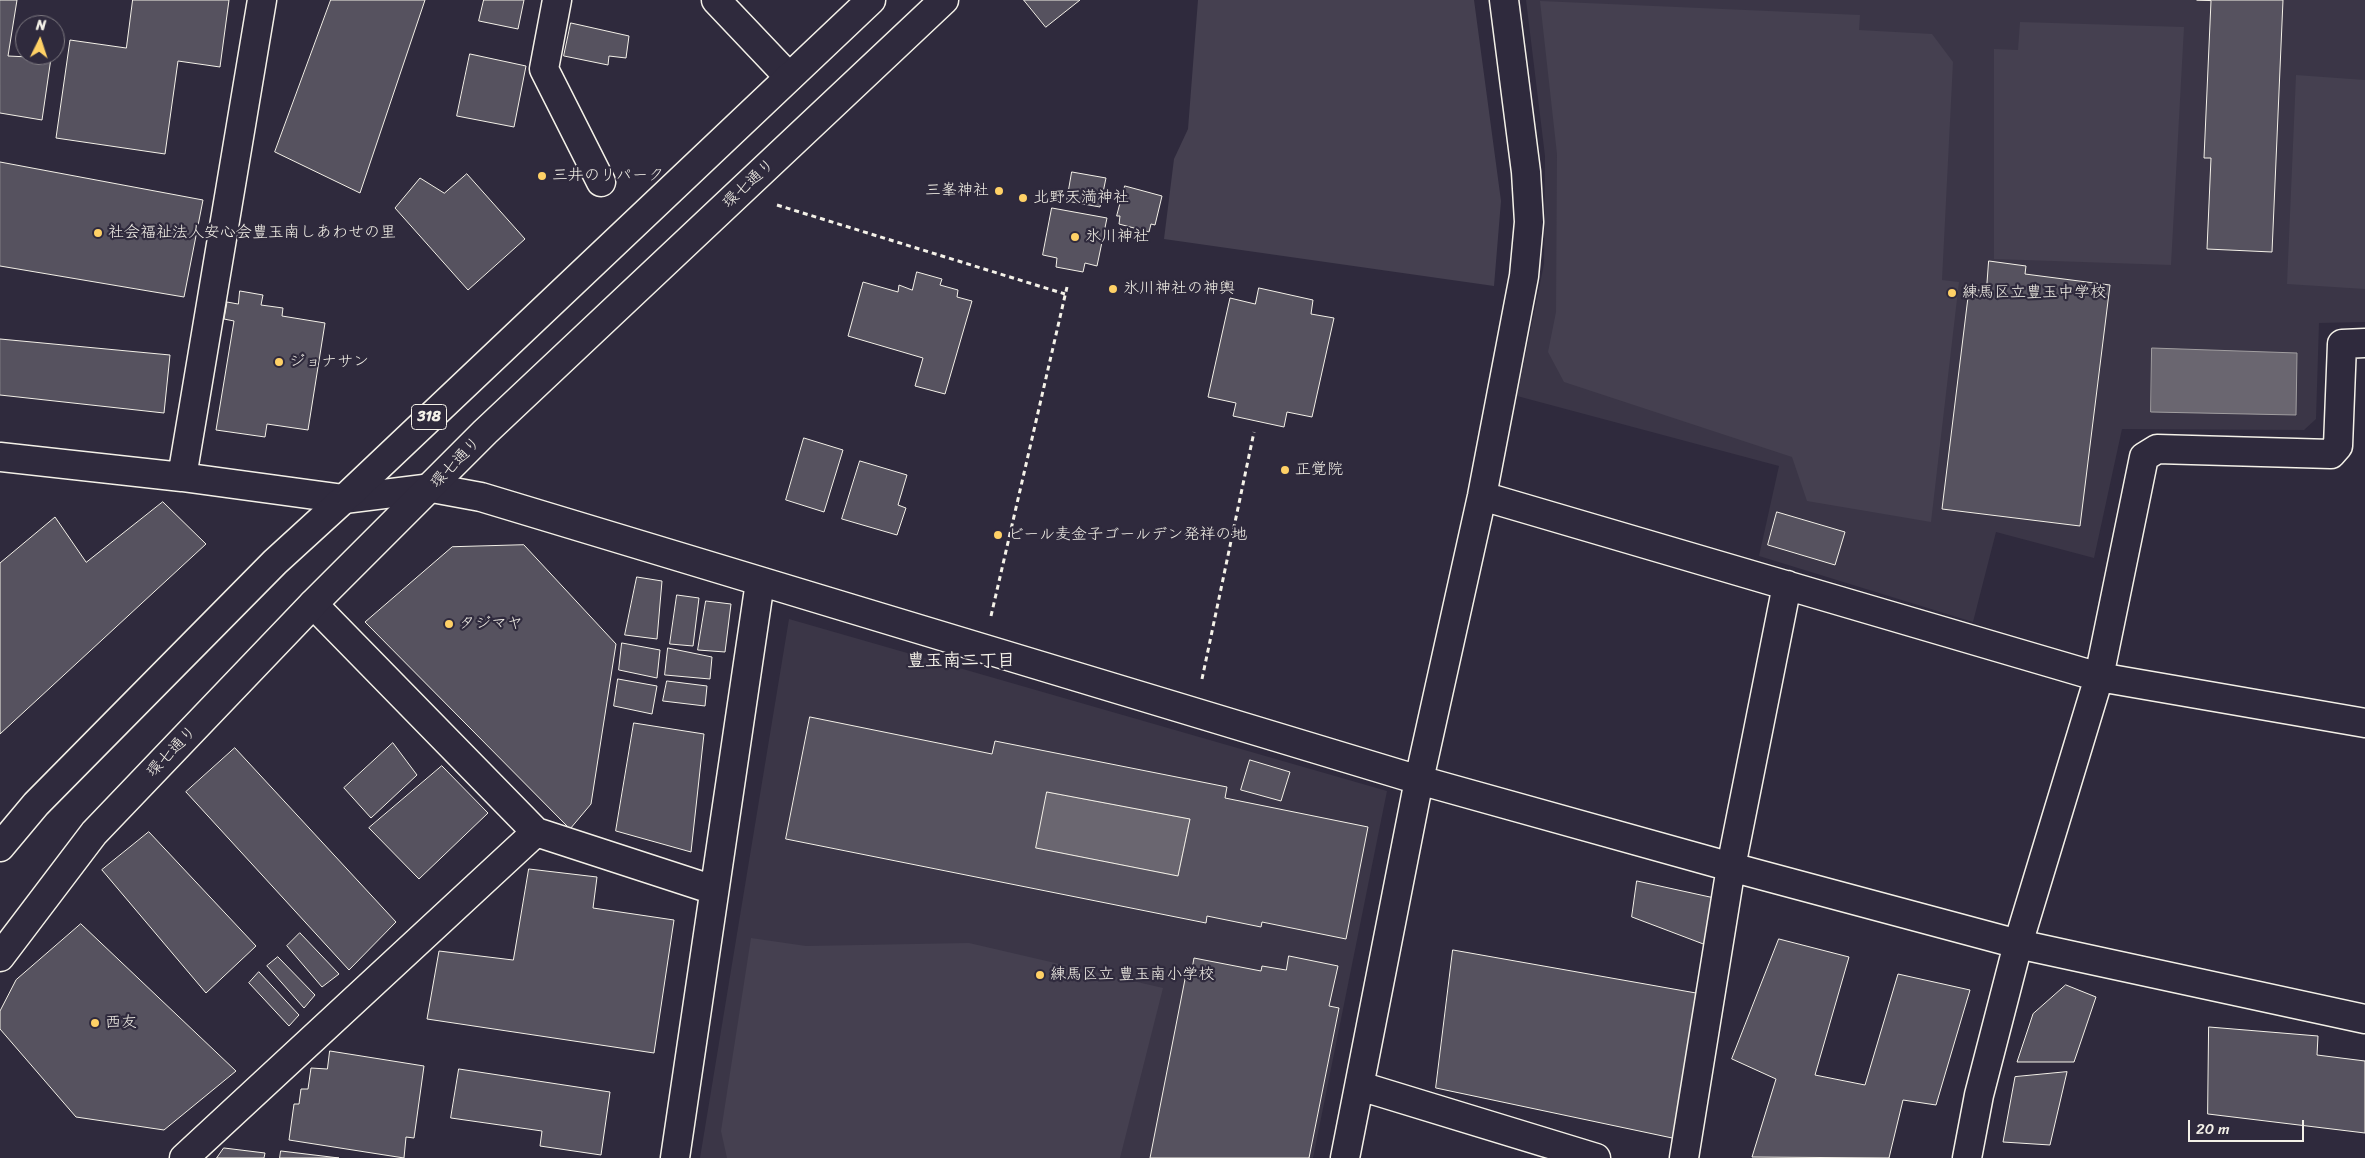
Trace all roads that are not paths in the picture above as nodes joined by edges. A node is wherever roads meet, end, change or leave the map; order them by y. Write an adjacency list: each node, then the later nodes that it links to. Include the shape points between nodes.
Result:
1 (262, 0): 11 (street)
2 (557, 0): 8 (street, via 544,69)
3 (716, 0): 7 (street)
4 (871, 0): 7 (street, 318)
5 (944, 0): 12 (street, 環七通り, via 485,432)
6 (1504, 0): 13 (street, via 1526,172 1528,222 1524,276)
7 (789, 77): 14 (street, 318)
8 (601, 182)
9 (2365, 343): 18 (street, via 2342,344 2338,446 2331,454 2157,449 2144,457)
10 (0, 457): 11 (street)
11 (182, 477): 14 (street)
12 (432, 488): 14 (street); 15 (street, via 481,497); 17 (street, 環七通り)
13 (1482, 496): 16 (street); 20 (street)
14 (344, 499): 22 (street, 318, via 275,562 36,804)
15 (760, 582): 20 (street); 24 (street)
16 (1787, 585): 18 (street); 23 (street)
17 (313, 604): 21 (street); 26 (street, 環七通り, via 94,833)
18 (2099, 677): 19 (street); 25 (street)
19 (2365, 724)
20 (1419, 780): 23 (street); 28 (street)
21 (536, 832): 24 (street); 29 (street)
22 (0, 847)
23 (1731, 867): 25 (street); 33 (street)
24 (714, 890): 30 (street)
25 (2018, 944): 27 (street); 34 (street, via 1979,1095)
26 (0, 957)
27 (2365, 1019)
28 (1360, 1086): 31 (street); 32 (street)
29 (184, 1158)
30 (675, 1158)
31 (1345, 1158)
32 (1596, 1158)
33 (1684, 1158)
34 (1967, 1158)

